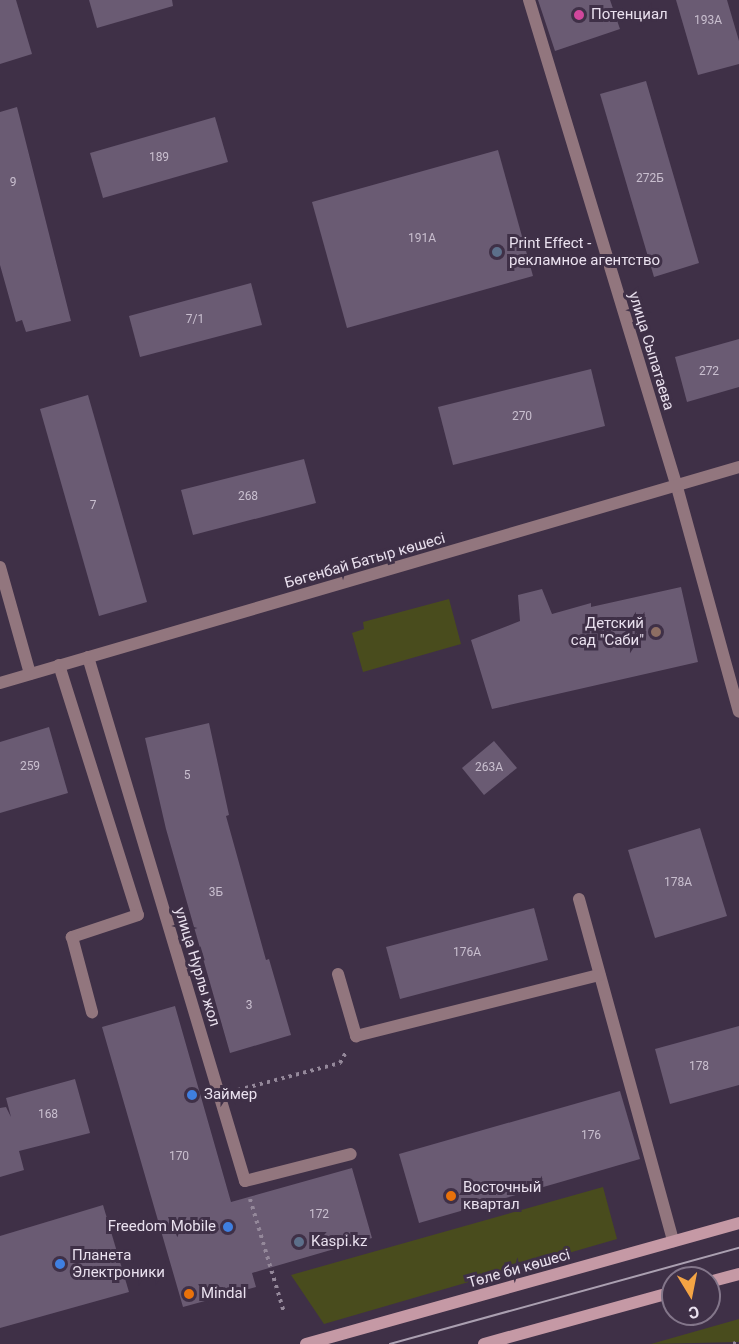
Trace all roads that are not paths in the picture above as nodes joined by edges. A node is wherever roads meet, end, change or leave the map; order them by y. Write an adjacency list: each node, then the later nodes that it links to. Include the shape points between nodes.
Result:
1 (529, 0): 3 (street, улица Сыпатаева)
2 (739, 467): 3 (street, Бөгенбай Батыр көшесі)
3 (677, 487): 5 (street, Бөгенбай Батыр көшесі); 9 (street, улица Сыпатаева)
4 (0, 567): 7 (street)
5 (88, 657): 6 (street, Бөгенбай Батыр көшесі); 14 (street, улица Нурлы жол, via 245,1181)
6 (59, 665): 7 (street, Бөгенбай Батыр көшесі); 13 (street, via 138,915 72,937)
7 (30, 674): 8 (street, Бөгенбай Батыр көшесі)
8 (0, 683)
9 (739, 712)
10 (579, 899): 12 (street)
11 (338, 974): 12 (street, via 356,1036)
12 (599, 975): 16 (street)
13 (92, 1012)
14 (351, 1154)
15 (739, 1223): 16 (main road, Төле би көшесі)
16 (673, 1241): 20 (main road, Төле би көшесі)
17 (739, 1274): 18 (main road)
18 (721, 1279)
19 (661, 1295): 21 (main road)
20 (306, 1344)
21 (484, 1344)

